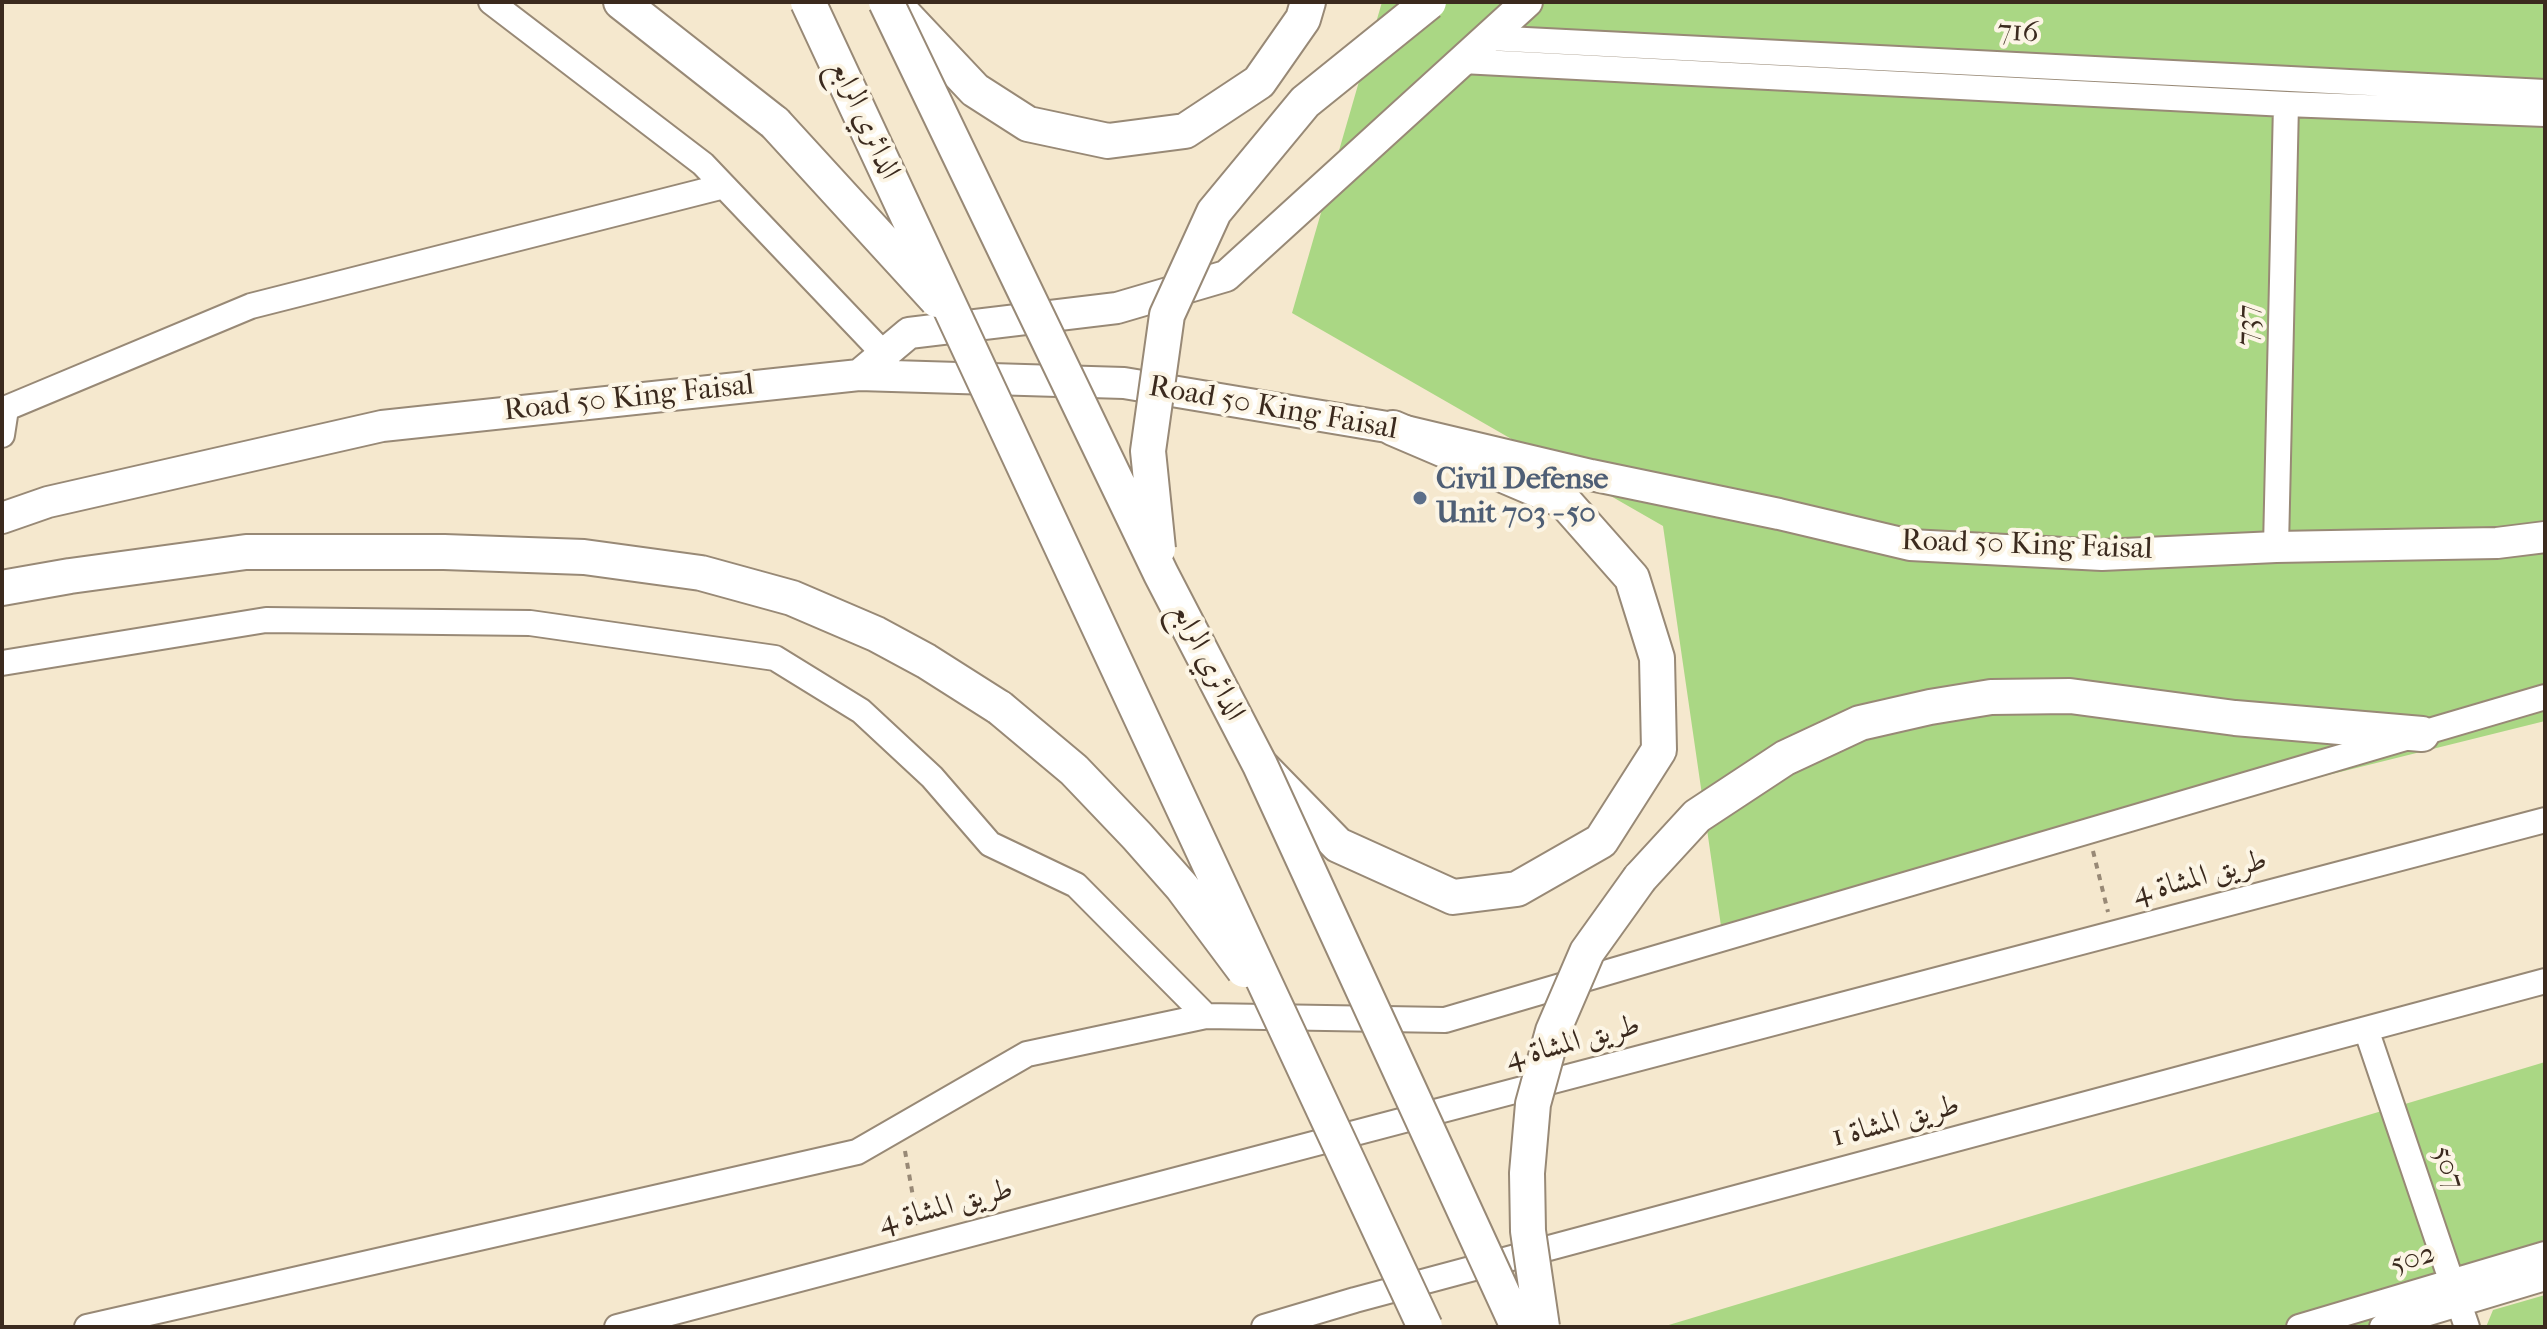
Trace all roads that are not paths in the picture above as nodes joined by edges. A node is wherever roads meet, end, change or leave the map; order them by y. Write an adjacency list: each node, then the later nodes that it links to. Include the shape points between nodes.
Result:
1 (491, 2): 13 (street, via 703,164)
2 (621, 2): 14 (highway, bridge, via 775,123)
3 (808, 2): 14 (highway, الدائري الرابع, bridge)
4 (889, 2): 5 (highway, via 975,90 1028,124 1108,141 1185,131 1259,82 1303,19); 23 (highway, الدائري الرابع, bridge)
5 (1308, 2)
6 (1429, 2): 23 (highway, bridge, via 1305,102 1214,212 1167,315 1148,451)
7 (1527, 2): 8 (main road)
8 (1487, 38): 9 (main road); 10 (street, 716)
9 (1462, 61): 11 (street); 15 (main road, via 1226,276 1117,308 909,333)
10 (2545, 92)
11 (2286, 104): 12 (street); 22 (street, 737)
12 (2545, 114)
13 (724, 186): 15 (street); 17 (street, via 251,306)
14 (961, 327): 32 (highway, الدائري الرابع, bridge)
15 (884, 354): 16 (main road)
16 (859, 375): 18 (main road, Road 50 King Faisal, via 1124,383); 20 (main road, Road 50 King Faisal, via 382,426 48,502)
17 (4, 410): 19 (street)
18 (1393, 428): 22 (main road, Road 50 King Faisal, via 1910,545 2102,555); 28 (highway, via 1564,501 1632,578 1657,658 1659,750 1601,841 1517,889 1453,897 1338,845)
19 (2, 435)
20 (2, 518)
21 (2545, 537): 22 (main road, Road 50 King Faisal, via 2497,543)
22 (2276, 547)
23 (1161, 574): 28 (highway, الدائري الرابع, bridge)
24 (2, 588): 32 (highway, bridge, via 246,552 444,552 584,557 701,573 792,598 926,661 1000,708 1074,770 1182,887)
25 (2, 663): 31 (street, via 266,620 530,623 775,658 861,711 932,777 990,844 1076,885)
26 (2545, 697): 27 (street)
27 (2422, 734): 31 (street, via 1445,1020); 42 (highway, bridge, via 2235,718 2070,696 1991,697 1860,723 1785,758 1697,816 1640,878 1587,952 1553,1031 1533,1104 1527,1173 1528,1231)
28 (1260, 765): 41 (highway, الدائري الرابع, bridge)
29 (2545, 820): 38 (street, طريق المشاة 4)
30 (2545, 981): 33 (street, طريق المشاة 1)
31 (1206, 1016): 37 (street, via 1027,1054 857,1152)
32 (1287, 1028): 40 (highway, الدائري الرابع, bridge)
33 (2366, 1029): 36 (street, 507); 39 (street, طريق المشاة 1)
34 (2545, 1254): 36 (street, 502)
35 (2545, 1278): 36 (street, 502)
36 (2456, 1293): 43 (street, 502); 44 (street, 502); 45 (street, 507)
37 (87, 1327)
38 (617, 1327)
39 (1264, 1327)
40 (1425, 1327)
41 (1518, 1327)
42 (1542, 1327)
43 (2299, 1327)
44 (2382, 1327)
45 (2467, 1327)

